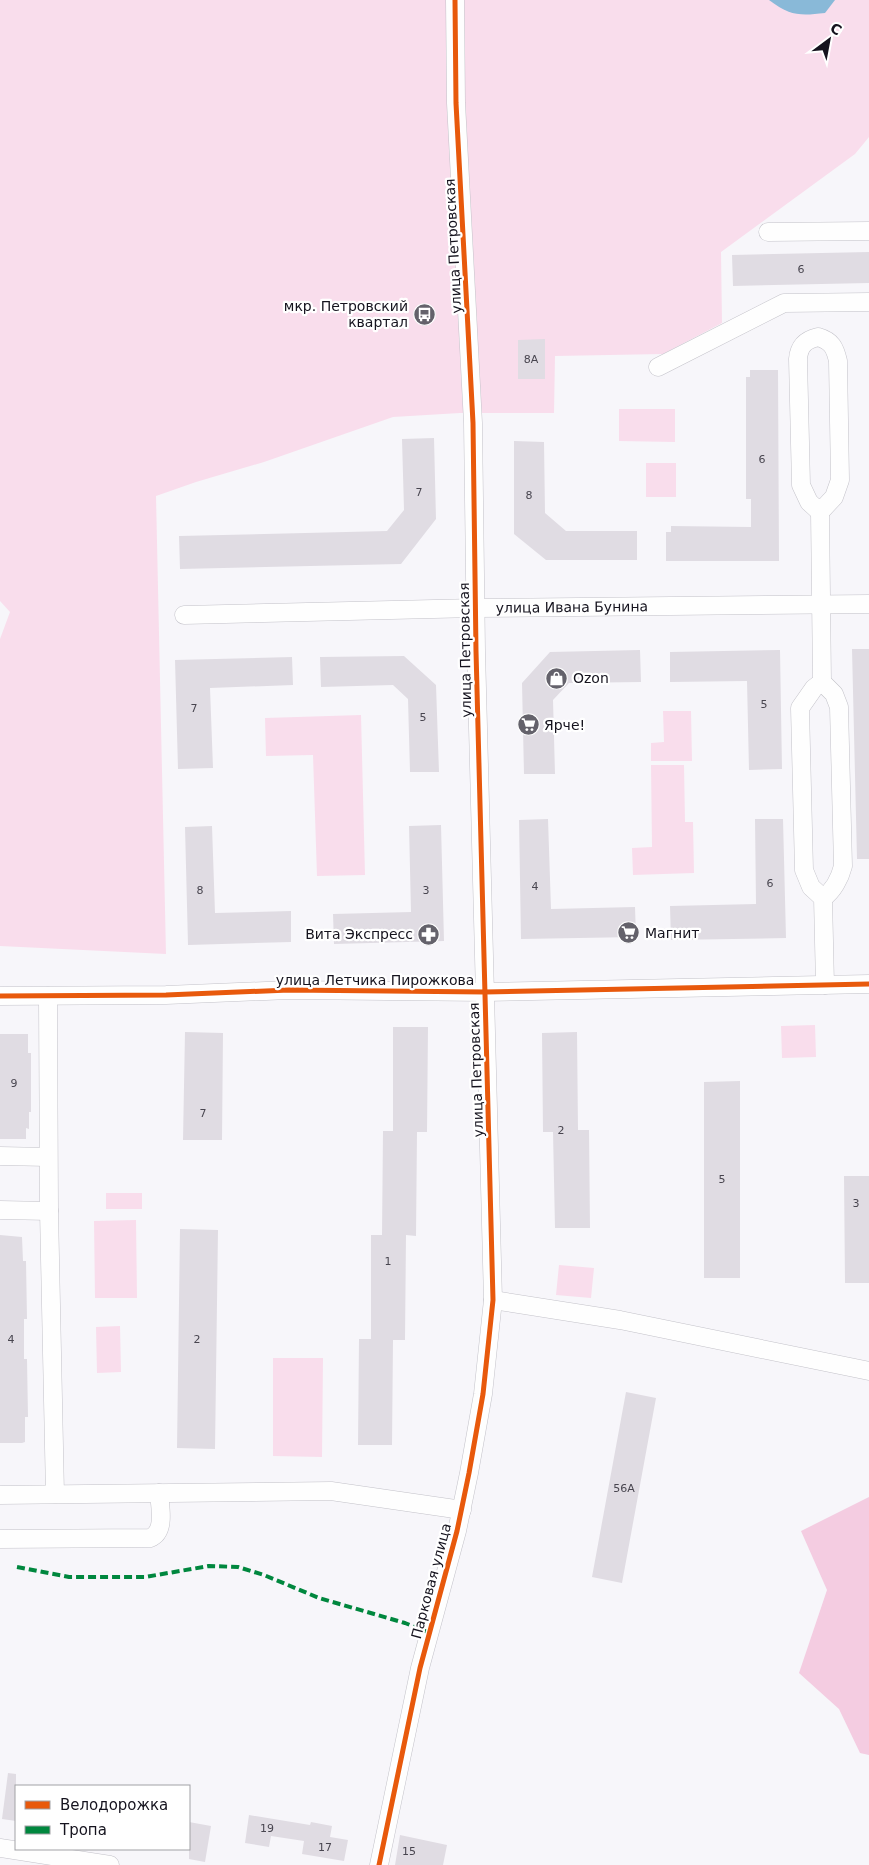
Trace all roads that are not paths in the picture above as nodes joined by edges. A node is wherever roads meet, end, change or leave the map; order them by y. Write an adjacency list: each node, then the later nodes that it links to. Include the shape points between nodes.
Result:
1 (455, 0): 9 (street, улица Петровская, via 456,103 473,422)
2 (869, 231): 3 (street)
3 (768, 232)
4 (869, 302): 5 (street, via 784,303)
5 (658, 367)
6 (820, 512): 6 (street, via 809,502 801,485 798,359 804,342 818,338 830,343 836,350 838,361 840,480 834,498); 7 (street)
7 (820, 604): 8 (street, улица Ивана Бунина); 9 (street, улица Ивана Бунина); 11 (street)
8 (869, 604)
9 (476, 608): 10 (street, улица Ивана Бунина); 15 (street, улица Петровская)
10 (184, 615)
11 (822, 682): 12 (street, via 834,694 839,707 843,866 836,883); 12 (street, via 800,708 804,870 811,887)
12 (823, 898): 14 (street)
13 (869, 984): 14 (street, улица Летчика Пирожкова)
14 (825, 985): 15 (street, улица Летчика Пирожкова)
15 (485, 992): 17 (street, улица Летчика Пирожкова, via 290,990); 22 (street, улица Петровская)
16 (0, 996): 17 (street, улица Летчика Пирожкова)
17 (48, 996): 19 (street)
18 (0, 1156): 19 (street)
19 (48, 1157): 21 (street)
20 (0, 1210): 21 (street)
21 (49, 1211): 26 (street)
22 (493, 1300): 23 (street, via 620,1320); 27 (street, Парковая улица, via 483,1394)
23 (869, 1371)
24 (159, 1493): 26 (street); 27 (street, via 331,1491); 28 (street, via 160,1527 150,1538)
25 (0, 1494): 26 (street)
26 (55, 1494)
27 (462, 1510): 31 (street, Парковая улица, via 420,1668)
28 (0, 1540)
29 (0, 1848): 30 (street)
30 (110, 1865)
31 (379, 1865)

